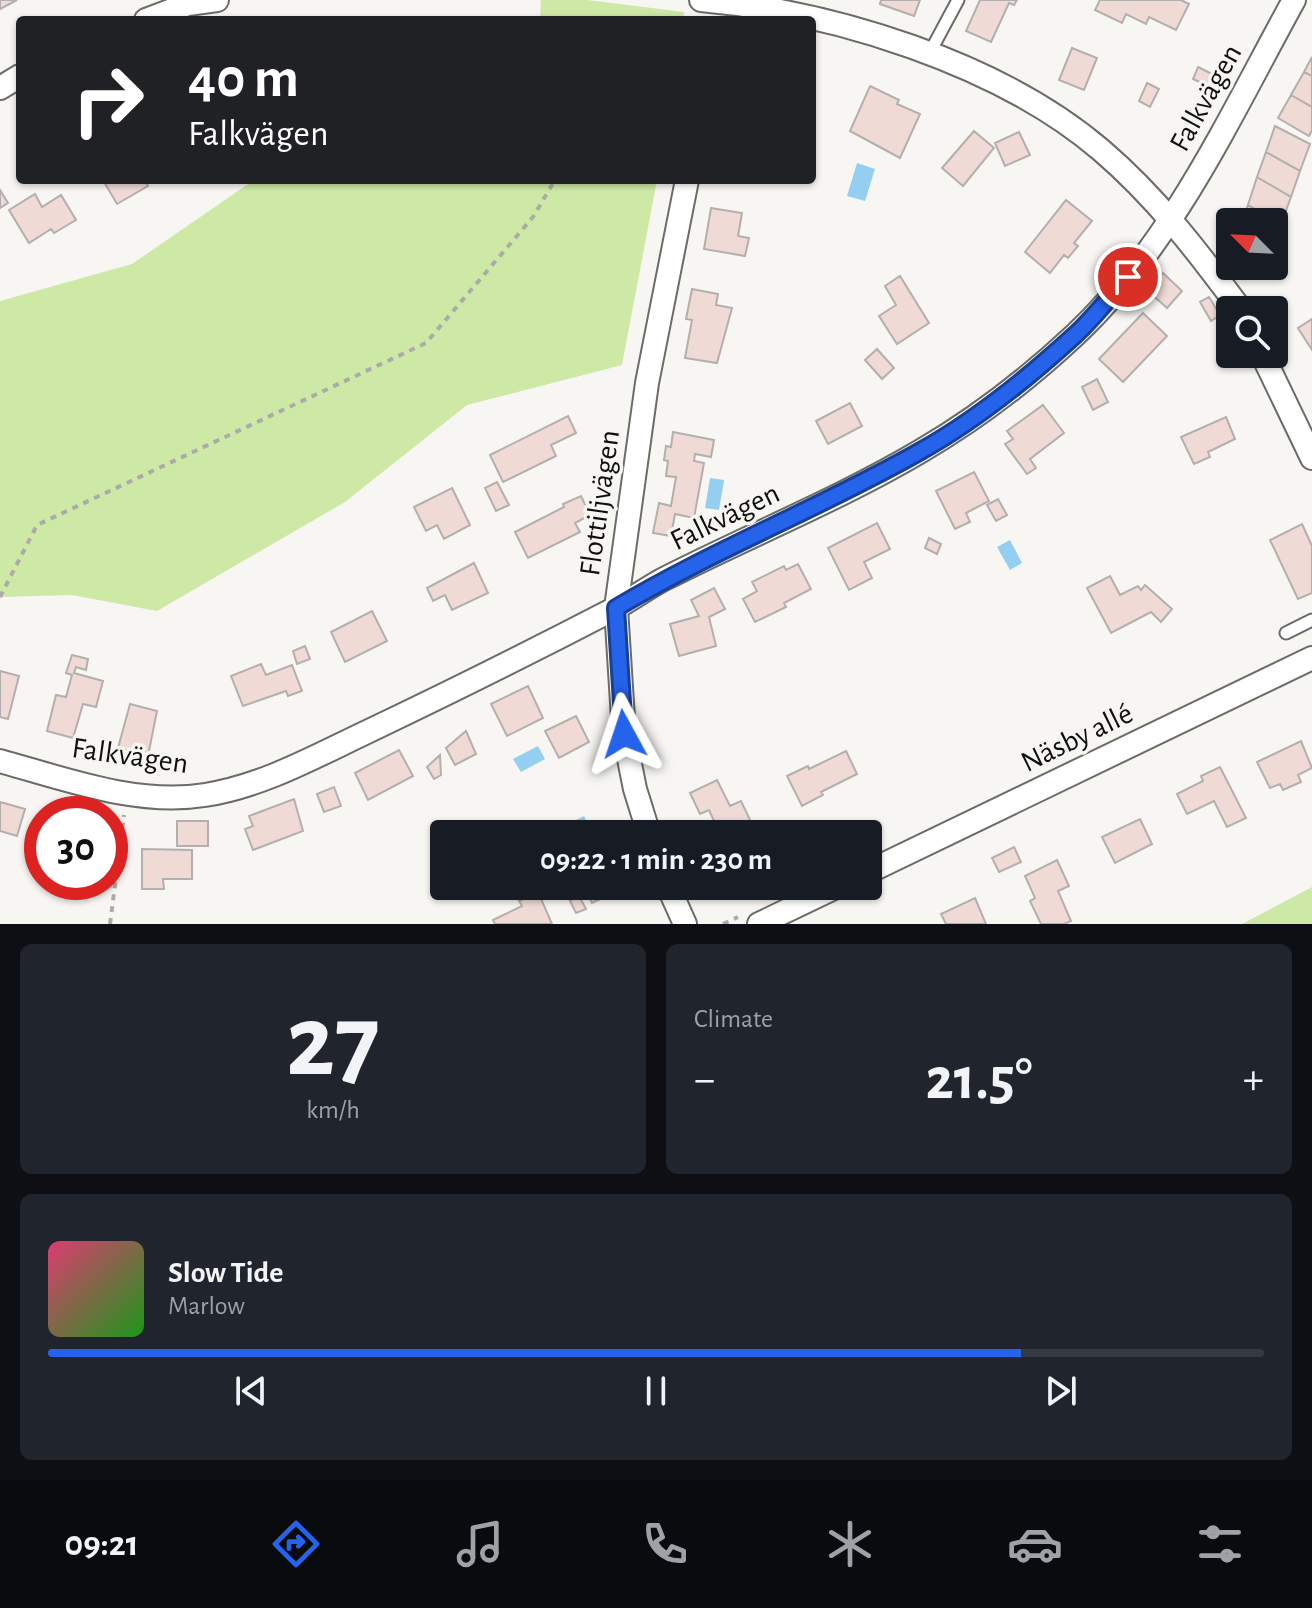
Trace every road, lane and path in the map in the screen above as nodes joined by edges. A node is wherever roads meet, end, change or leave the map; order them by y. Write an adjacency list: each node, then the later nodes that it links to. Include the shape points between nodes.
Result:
1 (217, 0): 6 (street)
2 (701, 0): 3 (street)
3 (710, 0): 7 (street)
4 (958, 0): 9 (lane)
5 (1294, 0): 12 (street, Falkvägen)
6 (156, 16)
7 (803, 16)
8 (816, 18): 9 (street)
9 (929, 54): 12 (street, via 1044,109 1100,149)
10 (553, 184): 16 (path, via 533,217 426,343 37,525)
11 (686, 184): 17 (street, Flottiljvägen, via 647,383)
12 (1173, 220): 13 (street); 17 (street, Falkvägen, via 1076,334 998,399 921,451)
13 (1230, 296)
14 (1269, 368): 15 (street)
15 (1312, 458)
16 (0, 597)
17 (616, 608): 22 (street, Falkvägen, via 420,707 242,788 200,796); 23 (street, Flottiljvägen, via 624,734)
18 (1312, 620): 19 (lane)
19 (1286, 633)
20 (1312, 658): 24 (street, Näsby allé)
21 (0, 761): 22 (street, Falkvägen)
22 (126, 792): 27 (path)
23 (645, 820)
24 (882, 865)
25 (674, 900): 28 (street)
26 (809, 900): 29 (street)
27 (110, 924)
28 (685, 924)
29 (759, 924)

